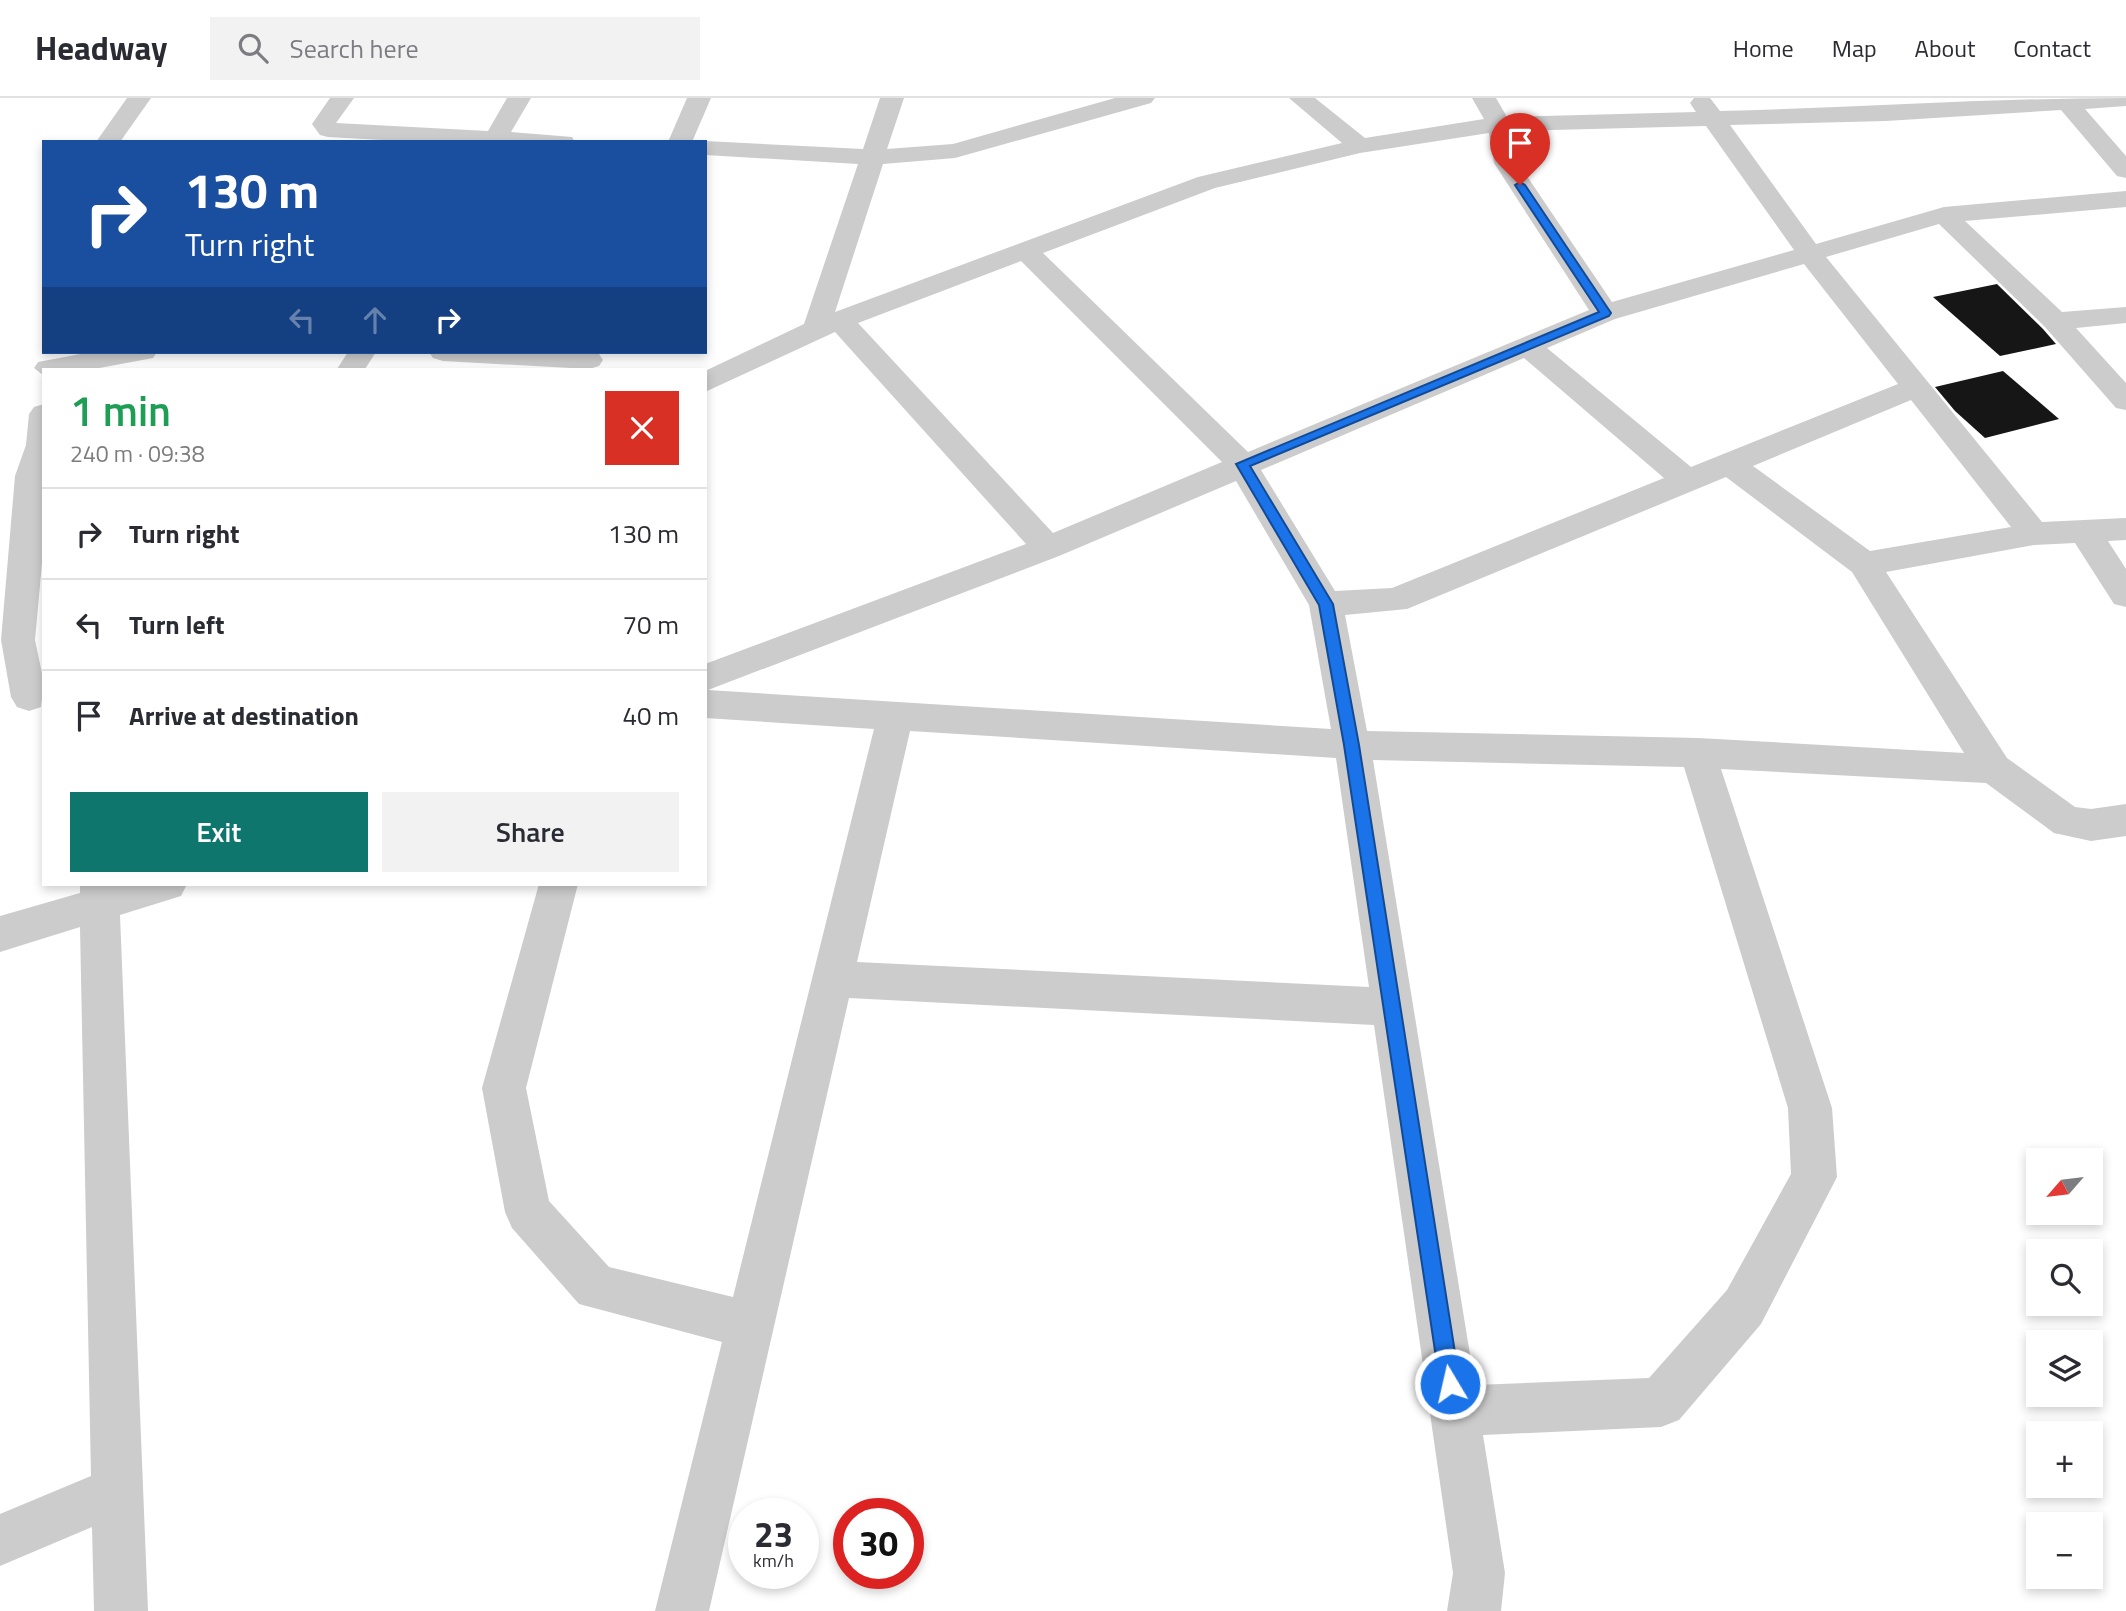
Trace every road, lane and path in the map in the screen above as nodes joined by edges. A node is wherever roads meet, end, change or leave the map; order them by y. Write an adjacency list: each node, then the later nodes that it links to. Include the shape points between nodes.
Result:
1 (139, 98): 14 (street)
2 (342, 98): 15 (street, via 324,124 328,130)
3 (519, 98): 15 (street)
4 (699, 98): 16 (street)
5 (892, 98): 19 (street)
6 (1143, 98): 19 (street, via 955,151)
7 (1301, 98): 17 (street)
8 (1484, 98): 13 (street)
9 (2126, 99): 10 (street)
10 (2066, 101): 11 (street); 20 (street)
11 (1880, 106): 12 (street)
12 (1706, 108): 13 (street); 24 (street)
13 (1499, 124): 17 (street); 25 (street, via 1506,163)
14 (109, 140)
15 (494, 140)
16 (681, 140)
17 (1360, 146): 23 (street, via 1207,182)
18 (707, 148): 19 (street)
19 (873, 157): 28 (street)
20 (2126, 171)
21 (2126, 199): 22 (street)
22 (1944, 215): 24 (street); 27 (street)
23 (1025, 250): 28 (street); 39 (street)
24 (1809, 253): 25 (street); 35 (street)
25 (1605, 313): 29 (street)
26 (2126, 315): 27 (street)
27 (2055, 321): 36 (street)
28 (828, 324): 34 (street); 44 (street)
29 (1527, 346): 39 (street); 40 (street)
30 (126, 354): 33 (street)
31 (480, 354): 32 (street)
32 (589, 360)
33 (49, 363)
34 (707, 382)
35 (1917, 387): 38 (street); 43 (street)
36 (2126, 401)
37 (42, 445): 45 (street, via 30,476)
38 (1727, 461): 40 (street); 46 (street)
39 (1242, 464): 44 (street); 48 (street)
40 (1685, 479): 48 (street, via 1395,600)
41 (2126, 529): 42 (street)
42 (2084, 531): 43 (street); 47 (street)
43 (2034, 534): 46 (street)
44 (1048, 548): 50 (street)
45 (35, 563): 49 (street)
46 (1864, 564): 56 (street)
47 (2126, 594)
48 (1326, 604): 54 (street)
49 (9, 639): 51 (street)
50 (707, 677)
51 (24, 697)
52 (707, 704): 53 (street)
53 (895, 717): 54 (street); 62 (street)
54 (1352, 745): 55 (street); 63 (street)
55 (1699, 753): 56 (street); 65 (street, via 1810,1108 1814,1177 1744,1307 1661,1402)
56 (1994, 769): 57 (street, via 2067,822 2091,825)
57 (2126, 820)
58 (153, 886): 60 (street)
59 (558, 886): 64 (street, via 504,1088 528,1212 596,1287)
60 (99, 894): 61 (street); 66 (street)
61 (0, 934)
62 (833, 979): 63 (street); 64 (street)
63 (1392, 1007): 65 (street)
64 (750, 1325): 69 (street)
65 (1454, 1410): 70 (street, via 1479,1573)
66 (118, 1491): 67 (street); 68 (street)
67 (0, 1539)
68 (121, 1611)
69 (682, 1611)
70 (1474, 1611)

